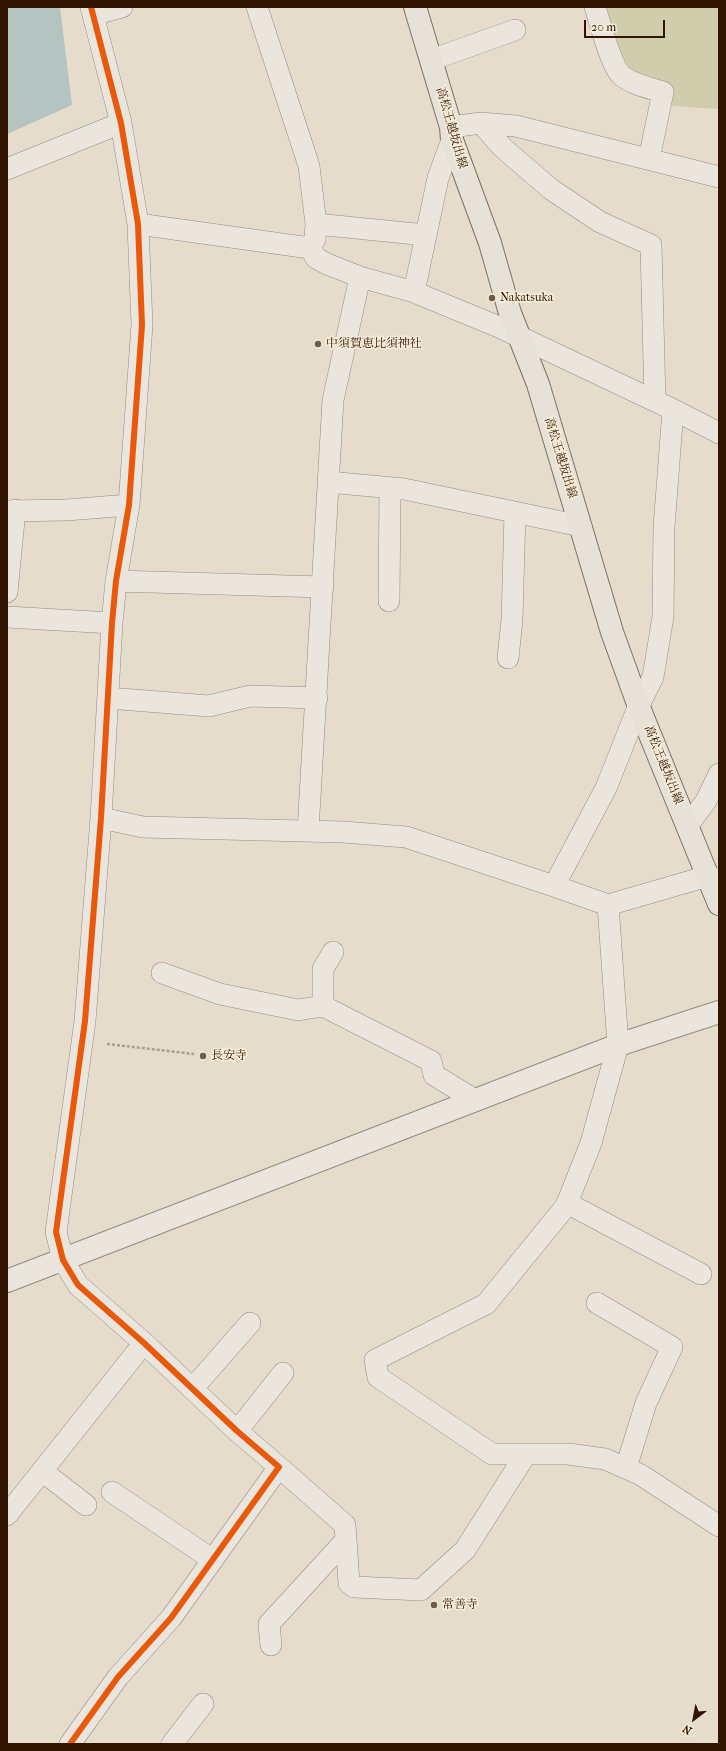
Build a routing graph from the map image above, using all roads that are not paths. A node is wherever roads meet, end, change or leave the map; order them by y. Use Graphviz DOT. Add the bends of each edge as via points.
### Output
graph roads {
  1 [pos="122,7"];
  2 [pos="257,7"];
  3 [pos="415,7"];
  4 [pos="595,7"];
  5 [pos="92,11"];
  6 [pos="515,30"];
  7 [pos="432,60"];
  8 [pos="121,123"];
  9 [pos="481,123"];
  10 [pos="452,134"];
  11 [pos="649,159"];
  12 [pos="7,168"];
  13 [pos="719,177"];
  14 [pos="138,224"];
  15 [pos="316,224"];
  16 [pos="426,235"];
  17 [pos="310,248"];
  18 [pos="360,277"];
  19 [pos="414,292"];
  20 [pos="519,336"];
  21 [pos="664,406"];
  22 [pos="719,433"];
  23 [pos="328,482"];
  24 [pos="390,488"];
  25 [pos="129,505"];
  26 [pos="11,510"];
  27 [pos="515,512"];
  28 [pos="581,526"];
  29 [pos="116,581"];
  30 [pos="323,587"];
  31 [pos="7,592"];
  32 [pos="389,601"];
  33 [pos="7,617"];
  34 [pos="112,623"];
  35 [pos="508,658"];
  36 [pos="108,698"];
  37 [pos="317,698"];
  38 [pos="639,705"];
  39 [pos="719,774"];
  40 [pos="101,818"];
  41 [pos="688,825"];
  42 [pos="308,831"];
  43 [pos="713,878"];
  44 [pos="554,886"];
  45 [pos="719,904"];
  46 [pos="608,905"];
  47 [pos="332,952"];
  48 [pos="162,973"];
  49 [pos="323,1006"];
  50 [pos="719,1012"];
  51 [pos="618,1045"];
  52 [pos="475,1100"];
  53 [pos="567,1203"];
  54 [pos="63,1260"];
  55 [pos="702,1274"];
  56 [pos="7,1281"];
  57 [pos="597,1303"];
  58 [pos="250,1323"];
  59 [pos="144,1343"];
  60 [pos="283,1372"];
  61 [pos="193,1388"];
  62 [pos="237,1431"];
  63 [pos="526,1454"];
  64 [pos="279,1467"];
  65 [pos="626,1468"];
  66 [pos="42,1471"];
  67 [pos="112,1492"];
  68 [pos="86,1505"];
  69 [pos="7,1515"];
  70 [pos="719,1526"];
  71 [pos="346,1540"];
  72 [pos="213,1560"];
  73 [pos="271,1645"];
  74 [pos="204,1704"];
  75 [pos="70,1744"];
  76 [pos="172,1744"];
  1 -- 5 [label="street"];
  2 -- 15 [label="street" via="309,166"];
  3 -- 7 [label="main road, 高松王越坂出線"];
  4 -- 11 [label="street" via="612,58 621,75 634,83 663,92"];
  5 -- 8 [label="street"];
  6 -- 7 [label="street"];
  7 -- 10 [label="main road, 高松王越坂出線"];
  8 -- 12 [label="street"];
  8 -- 14 [label="street"];
  9 -- 10 [label="street"];
  9 -- 11 [label="street" via="516,126"];
  9 -- 21 [label="street" via="503,148 552,190 600,222 651,244"];
  10 -- 16 [label="street" via="438,178"];
  10 -- 20 [label="main road, 高松王越坂出線"];
  11 -- 13 [label="street"];
  14 -- 17 [label="street"];
  14 -- 25 [label="street" via="142,325"];
  15 -- 16 [label="street"];
  15 -- 17 [label="street" via="315,239"];
  16 -- 19 [label="street"];
  17 -- 18 [label="street" via="316,258"];
  18 -- 19 [label="street"];
  18 -- 23 [label="street" via="333,400"];
  19 -- 20 [label="street"];
  20 -- 21 [label="street"];
  20 -- 28 [label="main road, 高松王越坂出線" via="538,384"];
  21 -- 22 [label="street"];
  21 -- 38 [label="street" via="662,618 653,677"];
  23 -- 24 [label="street"];
  23 -- 30 [label="street"];
  24 -- 27 [label="street"];
  24 -- 32 [label="street"];
  25 -- 26 [label="street" via="66,510"];
  25 -- 29 [label="street"];
  26 -- 31 [label="street"];
  27 -- 28 [label="street"];
  27 -- 35 [label="street" via="512,620"];
  28 -- 38 [label="main road, 高松王越坂出線" via="612,632"];
  29 -- 30 [label="street"];
  29 -- 34 [label="street"];
  30 -- 37 [label="street"];
  33 -- 34 [label="street"];
  34 -- 36 [label="street"];
  36 -- 37 [label="street" via="209,706 250,696"];
  36 -- 40 [label="street"];
  37 -- 42 [label="street"];
  38 -- 41 [label="main road, 高松王越坂出線"];
  38 -- 44 [label="street" via="606,788"];
  39 -- 41 [label="street" via="706,801"];
  40 -- 42 [label="street" via="143,827"];
  40 -- 54 [label="street" via="86,1013 56,1232"];
  41 -- 43 [label="main road, 高松王越坂出線"];
  42 -- 44 [label="street" via="406,837"];
  43 -- 45 [label="main road, 高松王越坂出線"];
  43 -- 46 [label="street"];
  44 -- 46 [label="street"];
  46 -- 51 [label="street"];
  47 -- 49 [label="street" via="323,969"];
  48 -- 49 [label="street" via="228,996 298,1010"];
  49 -- 52 [label="street" via="431,1061 434,1075"];
  50 -- 51 [label="street"];
  51 -- 52 [label="street"];
  51 -- 53 [label="street" via="591,1143"];
  52 -- 54 [label="street"];
  53 -- 55 [label="street"];
  53 -- 63 [label="street" via="486,1304 375,1360 378,1377 492,1454"];
  54 -- 56 [label="street"];
  54 -- 59 [label="street" via="78,1285"];
  57 -- 65 [label="street" via="672,1347 646,1403"];
  58 -- 61 [label="street"];
  59 -- 61 [label="street"];
  59 -- 66 [label="street"];
  60 -- 62 [label="street"];
  61 -- 62 [label="street"];
  62 -- 64 [label="street"];
  63 -- 65 [label="street" via="568,1454 605,1459"];
  63 -- 71 [label="street" via="465,1550 421,1590 354,1587 349,1583"];
  64 -- 71 [label="street" via="345,1525"];
  64 -- 72 [label="street"];
  65 -- 70 [label="street"];
  66 -- 68 [label="street"];
  66 -- 69 [label="street"];
  67 -- 72 [label="street"];
  71 -- 73 [label="street" via="269,1624"];
  72 -- 75 [label="street" via="171,1618 112,1673"];
  74 -- 76 [label="street"];
}
